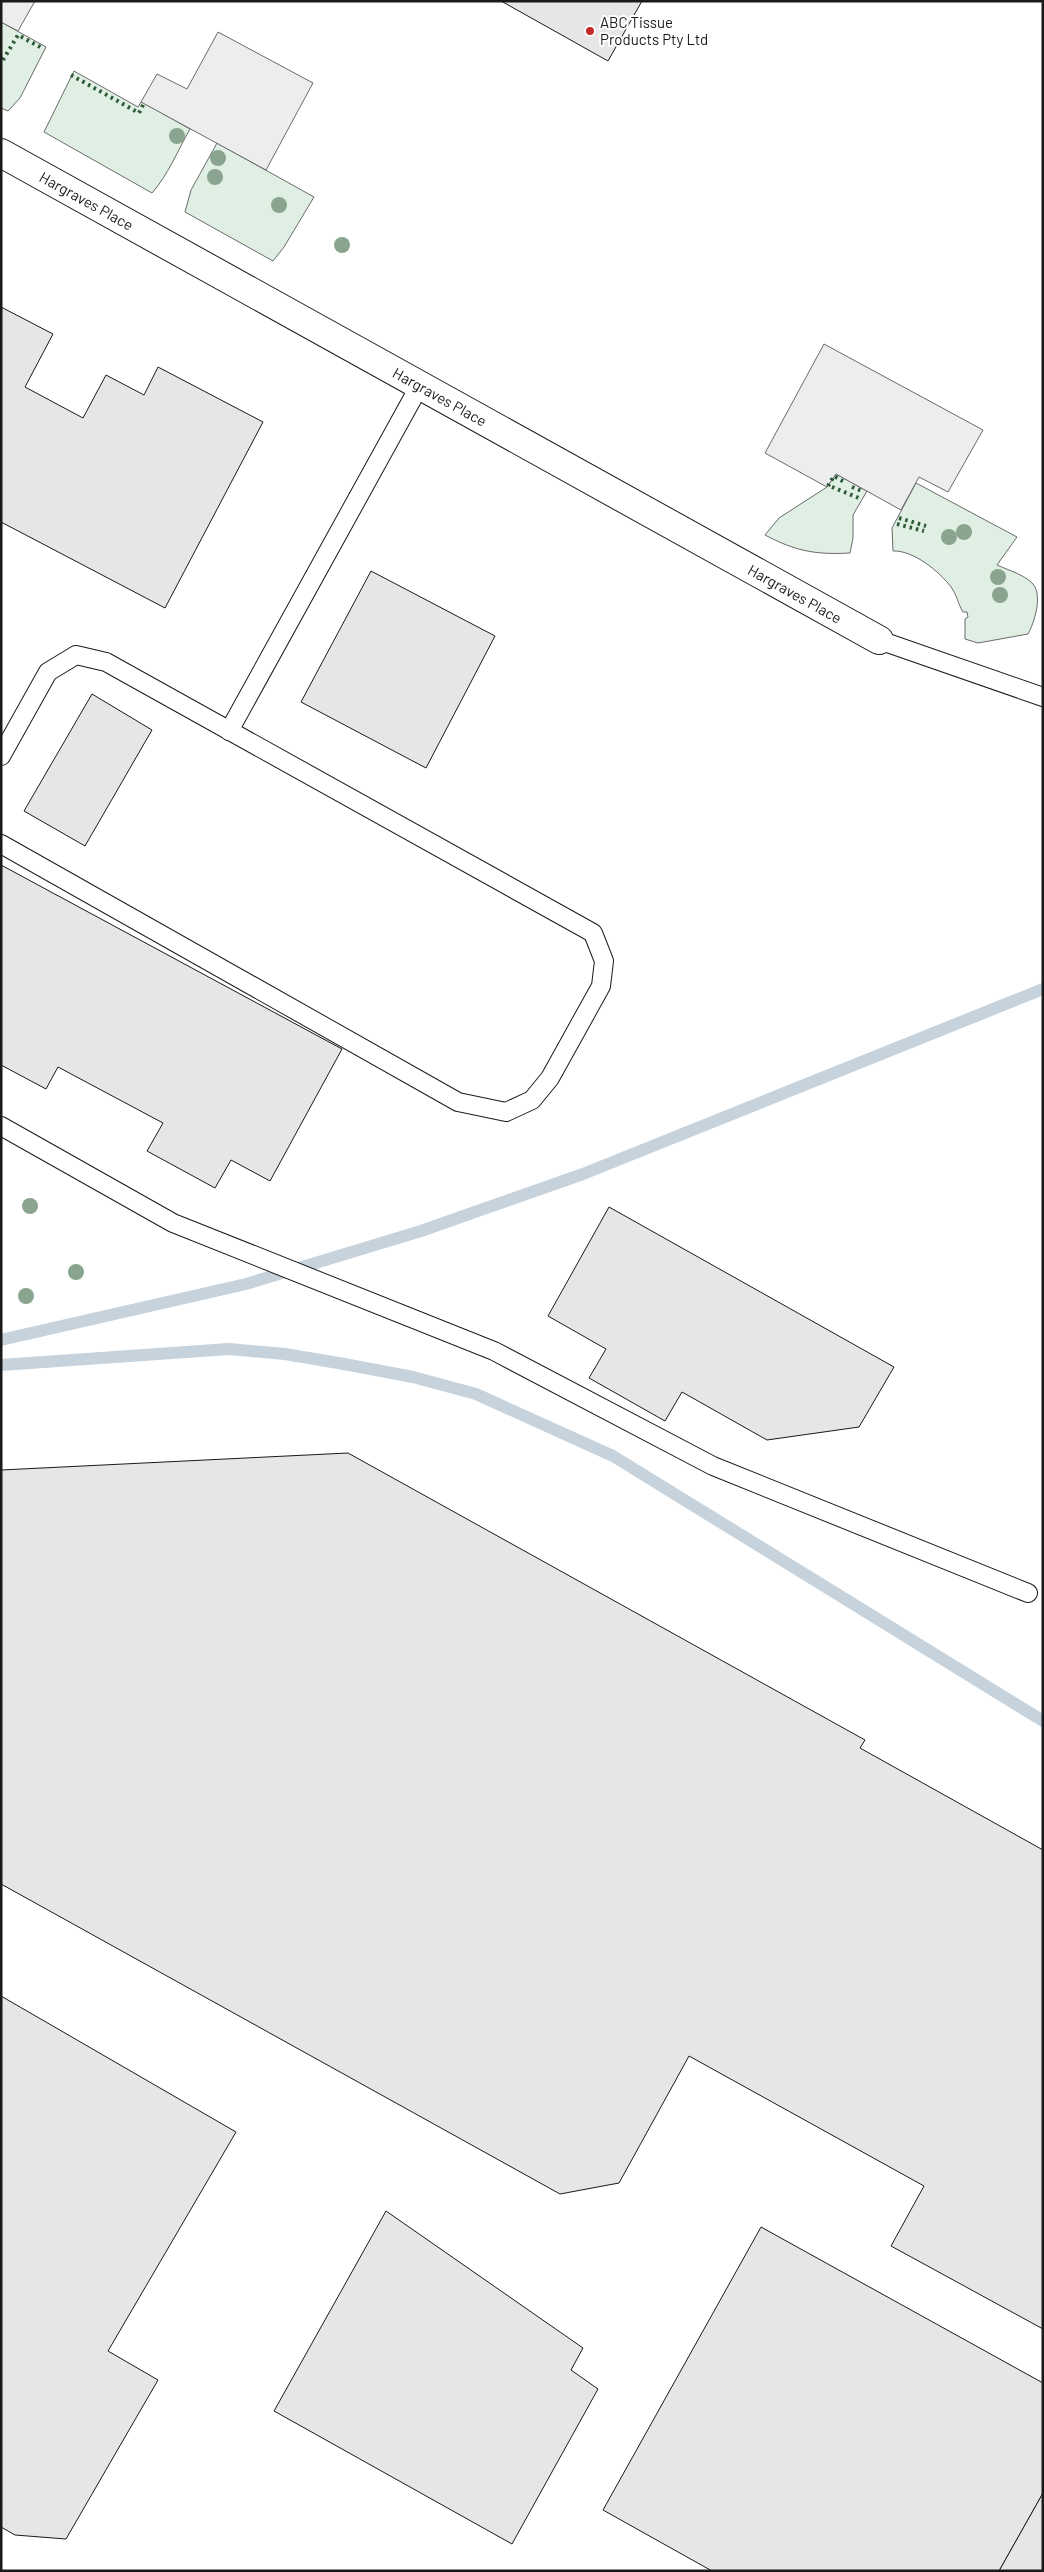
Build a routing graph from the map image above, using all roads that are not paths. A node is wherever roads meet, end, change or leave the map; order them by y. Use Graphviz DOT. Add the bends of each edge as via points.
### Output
graph roads {
  1 [pos="1,153"];
  2 [pos="420,385"];
  3 [pos="879,640"];
  4 [pos="1043,697"];
  5 [pos="229,731"];
  6 [pos="1,756"];
  7 [pos="1,844"];
  8 [pos="1,1126"];
  9 [pos="1028,1593"];
  1 -- 2 [label="street, Hargraves Place"];
  2 -- 3 [label="street, Hargraves Place"];
  2 -- 5 [label="lane"];
  3 -- 4 [label="lane"];
  5 -- 6 [label="lane" via="106,662 76,655 48,672"];
  5 -- 7 [label="lane" via="593,933 604,961 601,986 550,1078 532,1100 506,1112 458,1102"];
  8 -- 9 [label="lane" via="173,1223 494,1351 713,1466"];
}
